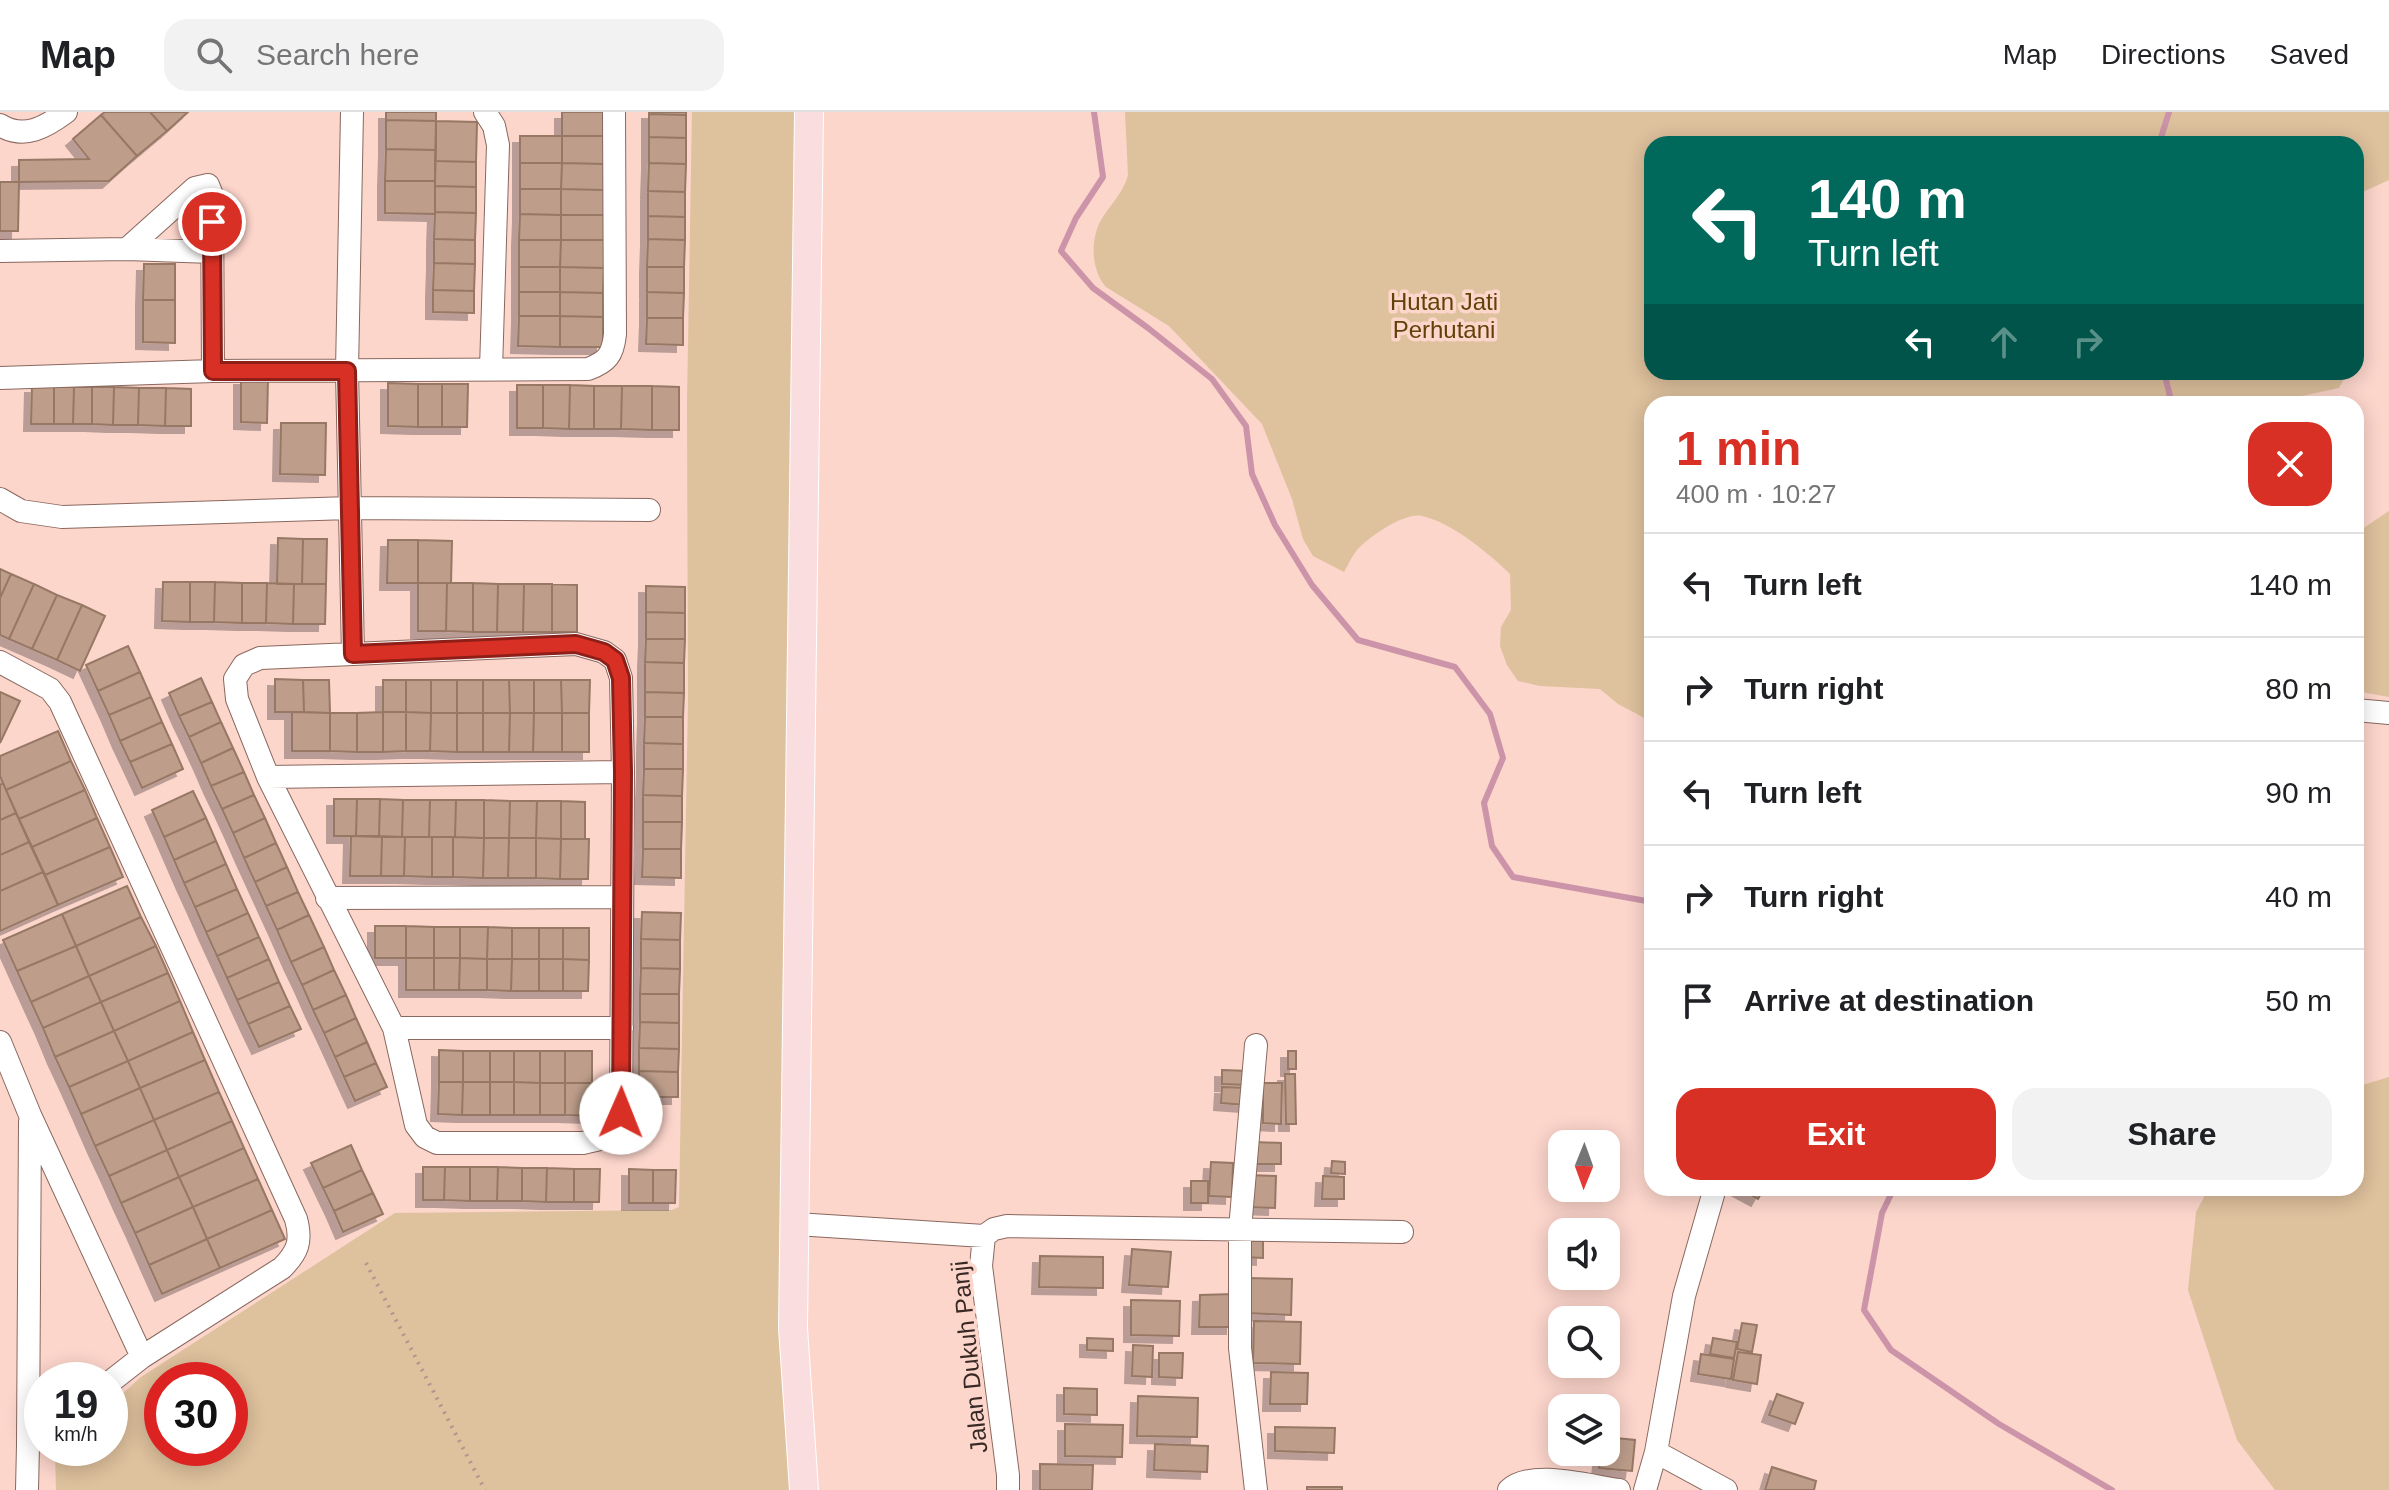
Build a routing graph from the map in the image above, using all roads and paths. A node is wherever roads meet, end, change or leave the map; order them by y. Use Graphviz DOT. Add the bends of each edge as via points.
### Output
graph roads {
  1 [pos="66,112"];
  2 [pos="352,112"];
  3 [pos="485,112"];
  4 [pos="614,112"];
  5 [pos="809,112"];
  6 [pos="0,125"];
  7 [pos="127,249"];
  8 [pos="0,251"];
  9 [pos="212,252"];
  10 [pos="491,369"];
  11 [pos="213,371"];
  12 [pos="347,371"];
  13 [pos="0,378"];
  14 [pos="0,499"];
  15 [pos="350,508"];
  16 [pos="649,510"];
  17 [pos="353,654"];
  18 [pos="0,662"];
  19 [pos="2364,711"];
  20 [pos="2389,713"];
  21 [pos="623,772"];
  22 [pos="268,777"];
  23 [pos="621,897"];
  24 [pos="327,898"];
  25 [pos="394,1028"];
  26 [pos="622,1028"];
  27 [pos="0,1042"];
  28 [pos="1256,1045"];
  29 [pos="30,1115"];
  30 [pos="1713,1196"];
  31 [pos="796,1224"];
  32 [pos="1240,1229"];
  33 [pos="1402,1232"];
  34 [pos="984,1236"];
  35 [pos="366,1263"];
  36 [pos="142,1357"];
  37 [pos="34,1362"];
  38 [pos="128,1368"];
  39 [pos="1656,1452"];
  40 [pos="31,1466"];
  41 [pos="27,1490"];
  42 [pos="485,1490"];
  43 [pos="804,1490"];
  44 [pos="1008,1490"];
  45 [pos="1256,1490"];
  46 [pos="1509,1490"];
  47 [pos="1619,1490"];
  48 [pos="1645,1490"];
  49 [pos="1726,1490"];
  1 -- 6 [label="street" via="28,132"];
  2 -- 12 [label="street"];
  3 -- 10 [label="street" via="498,145"];
  4 -- 10 [label="street" via="614,349 605,363 588,369"];
  5 -- 31 [label="main road"];
  7 -- 8 [label="street"];
  7 -- 9 [label="street"];
  7 -- 9 [label="street" via="204,184 212,195"];
  9 -- 11 [label="street"];
  10 -- 12 [label="street"];
  11 -- 12 [label="street"];
  11 -- 13 [label="street"];
  12 -- 15 [label="street"];
  14 -- 15 [label="street" via="21,511 62,517"];
  15 -- 16 [label="street"];
  15 -- 17 [label="street"];
  17 -- 21 [label="street" via="576,644 604,652 615,660 621,678"];
  17 -- 22 [label="street" via="260,658 244,665 235,679 237,699"];
  18 -- 36 [label="street" via="50,689 60,702 300,1232 294,1256 282,1268"];
  19 -- 20 [label="street"];
  21 -- 22 [label="street"];
  21 -- 23 [label="street"];
  22 -- 24 [label="street"];
  23 -- 24 [label="street"];
  23 -- 26 [label="street"];
  24 -- 25 [label="street"];
  25 -- 26 [label="street"];
  25 -- 26 [label="street" via="416,1125 425,1137 437,1143 583,1143 605,1139 621,1113"];
  27 -- 29 [label="street"];
  28 -- 32 [label="street"];
  29 -- 36 [label="street"];
  29 -- 37 [label="street"];
  30 -- 39 [label="street" via="1684,1296"];
  31 -- 34 [label="street"];
  31 -- 43 [label="main road" via="793,1328"];
  32 -- 33 [label="street, Jalan Dukuh Panji"];
  32 -- 34 [label="street, Jalan Dukuh Panji" via="1007,1226"];
  32 -- 45 [label="street" via="1240,1348"];
  34 -- 44 [label="street, Jalan Dukuh Panji" via="981,1266"];
  35 -- 42 [label="path"];
  36 -- 38 [label="street"];
  39 -- 48 [label="street"];
  39 -- 49 [label="street"];
  40 -- 41 [label="street"];
  46 -- 47 [label="street" via="1534,1479"];
}
